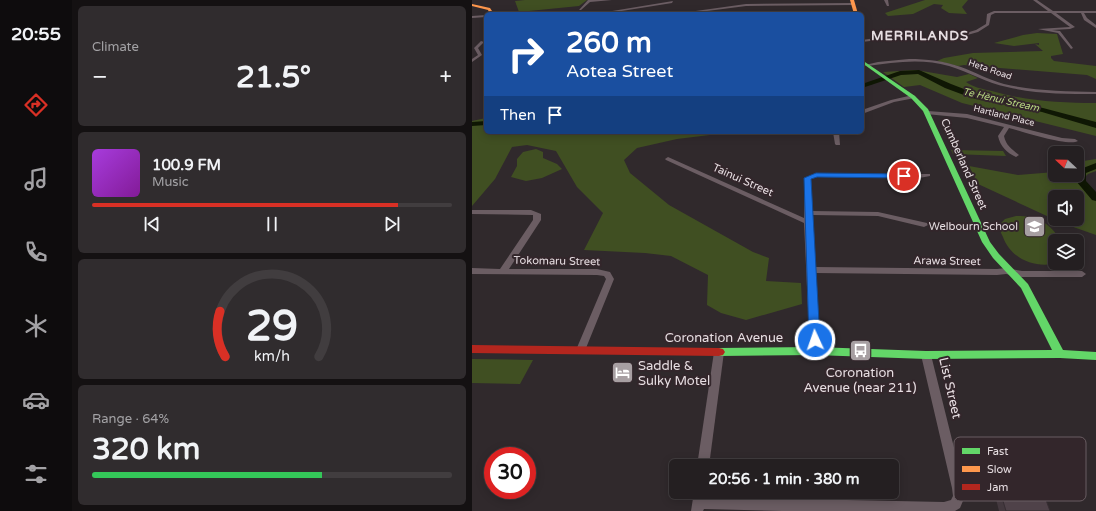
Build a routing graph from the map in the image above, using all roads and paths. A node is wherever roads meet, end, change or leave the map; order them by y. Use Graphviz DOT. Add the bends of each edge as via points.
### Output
graph roads {
  1 [pos="589,0"];
  2 [pos="610,0"];
  3 [pos="886,0"];
  4 [pos="1035,0"];
  5 [pos="672,2"];
  6 [pos="852,2"];
  7 [pos="472,4"];
  8 [pos="888,5"];
  9 [pos="580,9"];
  10 [pos="1049,11"];
  11 [pos="491,12"];
  12 [pos="609,12"];
  13 [pos="692,12"];
  14 [pos="855,12"];
  15 [pos="1082,12"];
  16 [pos="1096,12"];
  17 [pos="484,16"];
  18 [pos="472,17"];
  19 [pos="1096,27"];
  20 [pos="885,35"];
  21 [pos="947,38"];
  22 [pos="864,41"];
  23 [pos="474,42"];
  24 [pos="484,42"];
  25 [pos="1071,48"];
  26 [pos="472,62"];
  27 [pos="864,64"];
  28 [pos="879,69"];
  29 [pos="1096,93"];
  30 [pos="913,97"];
  31 [pos="864,111"];
  32 [pos="928,113"];
  33 [pos="1008,126"];
  34 [pos="836,134"];
  35 [pos="1075,141"];
  36 [pos="838,144"];
  37 [pos="1016,155"];
  38 [pos="668,158"];
  39 [pos="928,175"];
  40 [pos="472,212"];
  41 [pos="808,218"];
  42 [pos="924,225"];
  43 [pos="811,270"];
  44 [pos="472,271"];
  45 [pos="503,271"];
  46 [pos="1013,272"];
  47 [pos="1082,274"];
  48 [pos="472,349"];
  49 [pos="581,350"];
  50 [pos="816,351"];
  51 [pos="719,352"];
  52 [pos="1060,354"];
  53 [pos="926,355"];
  54 [pos="1096,356"];
  55 [pos="704,459"];
  56 [pos="954,471"];
  57 [pos="957,501"];
  58 [pos="698,502"];
  1 -- 2 [label="street"];
  1 -- 9 [label="street"];
  3 -- 8 [label="street"];
  4 -- 10 [label="street"];
  5 -- 12 [label="street"];
  6 -- 13 [label="street" via="746,5"];
  6 -- 14 [label="main road"];
  7 -- 11 [label="main road" via="489,9"];
  10 -- 15 [label="street"];
  10 -- 21 [label="street" via="992,12 988,15 988,24 981,30"];
  10 -- 25 [label="street" via="1073,27 1040,29 1059,32"];
  15 -- 16 [label="street"];
  15 -- 19 [label="street" via="1085,19"];
  17 -- 18 [label="street"];
  20 -- 22 [label="street" via="878,39"];
  23 -- 24 [label="street"];
  24 -- 26 [label="street" via="476,48 480,55"];
  27 -- 28 [label="main road, Cumberland Street"];
  28 -- 29 [label="street, Heta Road" via="907,60 939,62 1008,86 1052,92"];
  28 -- 30 [label="main road, Cumberland Street"];
  30 -- 31 [label="street"];
  30 -- 32 [label="main road, Cumberland Street"];
  32 -- 33 [label="street, Hartland Place" via="961,115"];
  32 -- 46 [label="main road, Cumberland Street" via="986,242"];
  33 -- 35 [label="street, Hartland Place"];
  33 -- 37 [label="street" via="1001,140 1009,152"];
  34 -- 36 [label="street"];
  38 -- 41 [label="street, Tainui Street"];
  39 -- 41 [label="street" via="810,176 807,180"];
  40 -- 45 [label="street" via="537,214 537,220"];
  41 -- 42 [label="street" via="878,214"];
  41 -- 43 [label="street"];
  43 -- 46 [label="street, Arawa Street"];
  43 -- 50 [label="street"];
  44 -- 45 [label="street, Tokomaru Street"];
  45 -- 49 [label="street, Tokomaru Street" via="597,272 609,276"];
  46 -- 47 [label="street, Arawa Street"];
  46 -- 52 [label="main road, Cumberland Street" via="1028,291"];
  48 -- 49 [label="main road, Coronation Avenue"];
  49 -- 51 [label="main road, Coronation Avenue"];
  50 -- 51 [label="main road, Coronation Avenue"];
  50 -- 53 [label="main road, Coronation Avenue"];
  51 -- 55 [label="street"];
  52 -- 53 [label="main road, Coronation Avenue"];
  52 -- 54 [label="main road, Coronation Avenue"];
  53 -- 56 [label="street, List Street"];
  57 -- 58 [label="street, List Street" via="956,504 944,508"];
}
